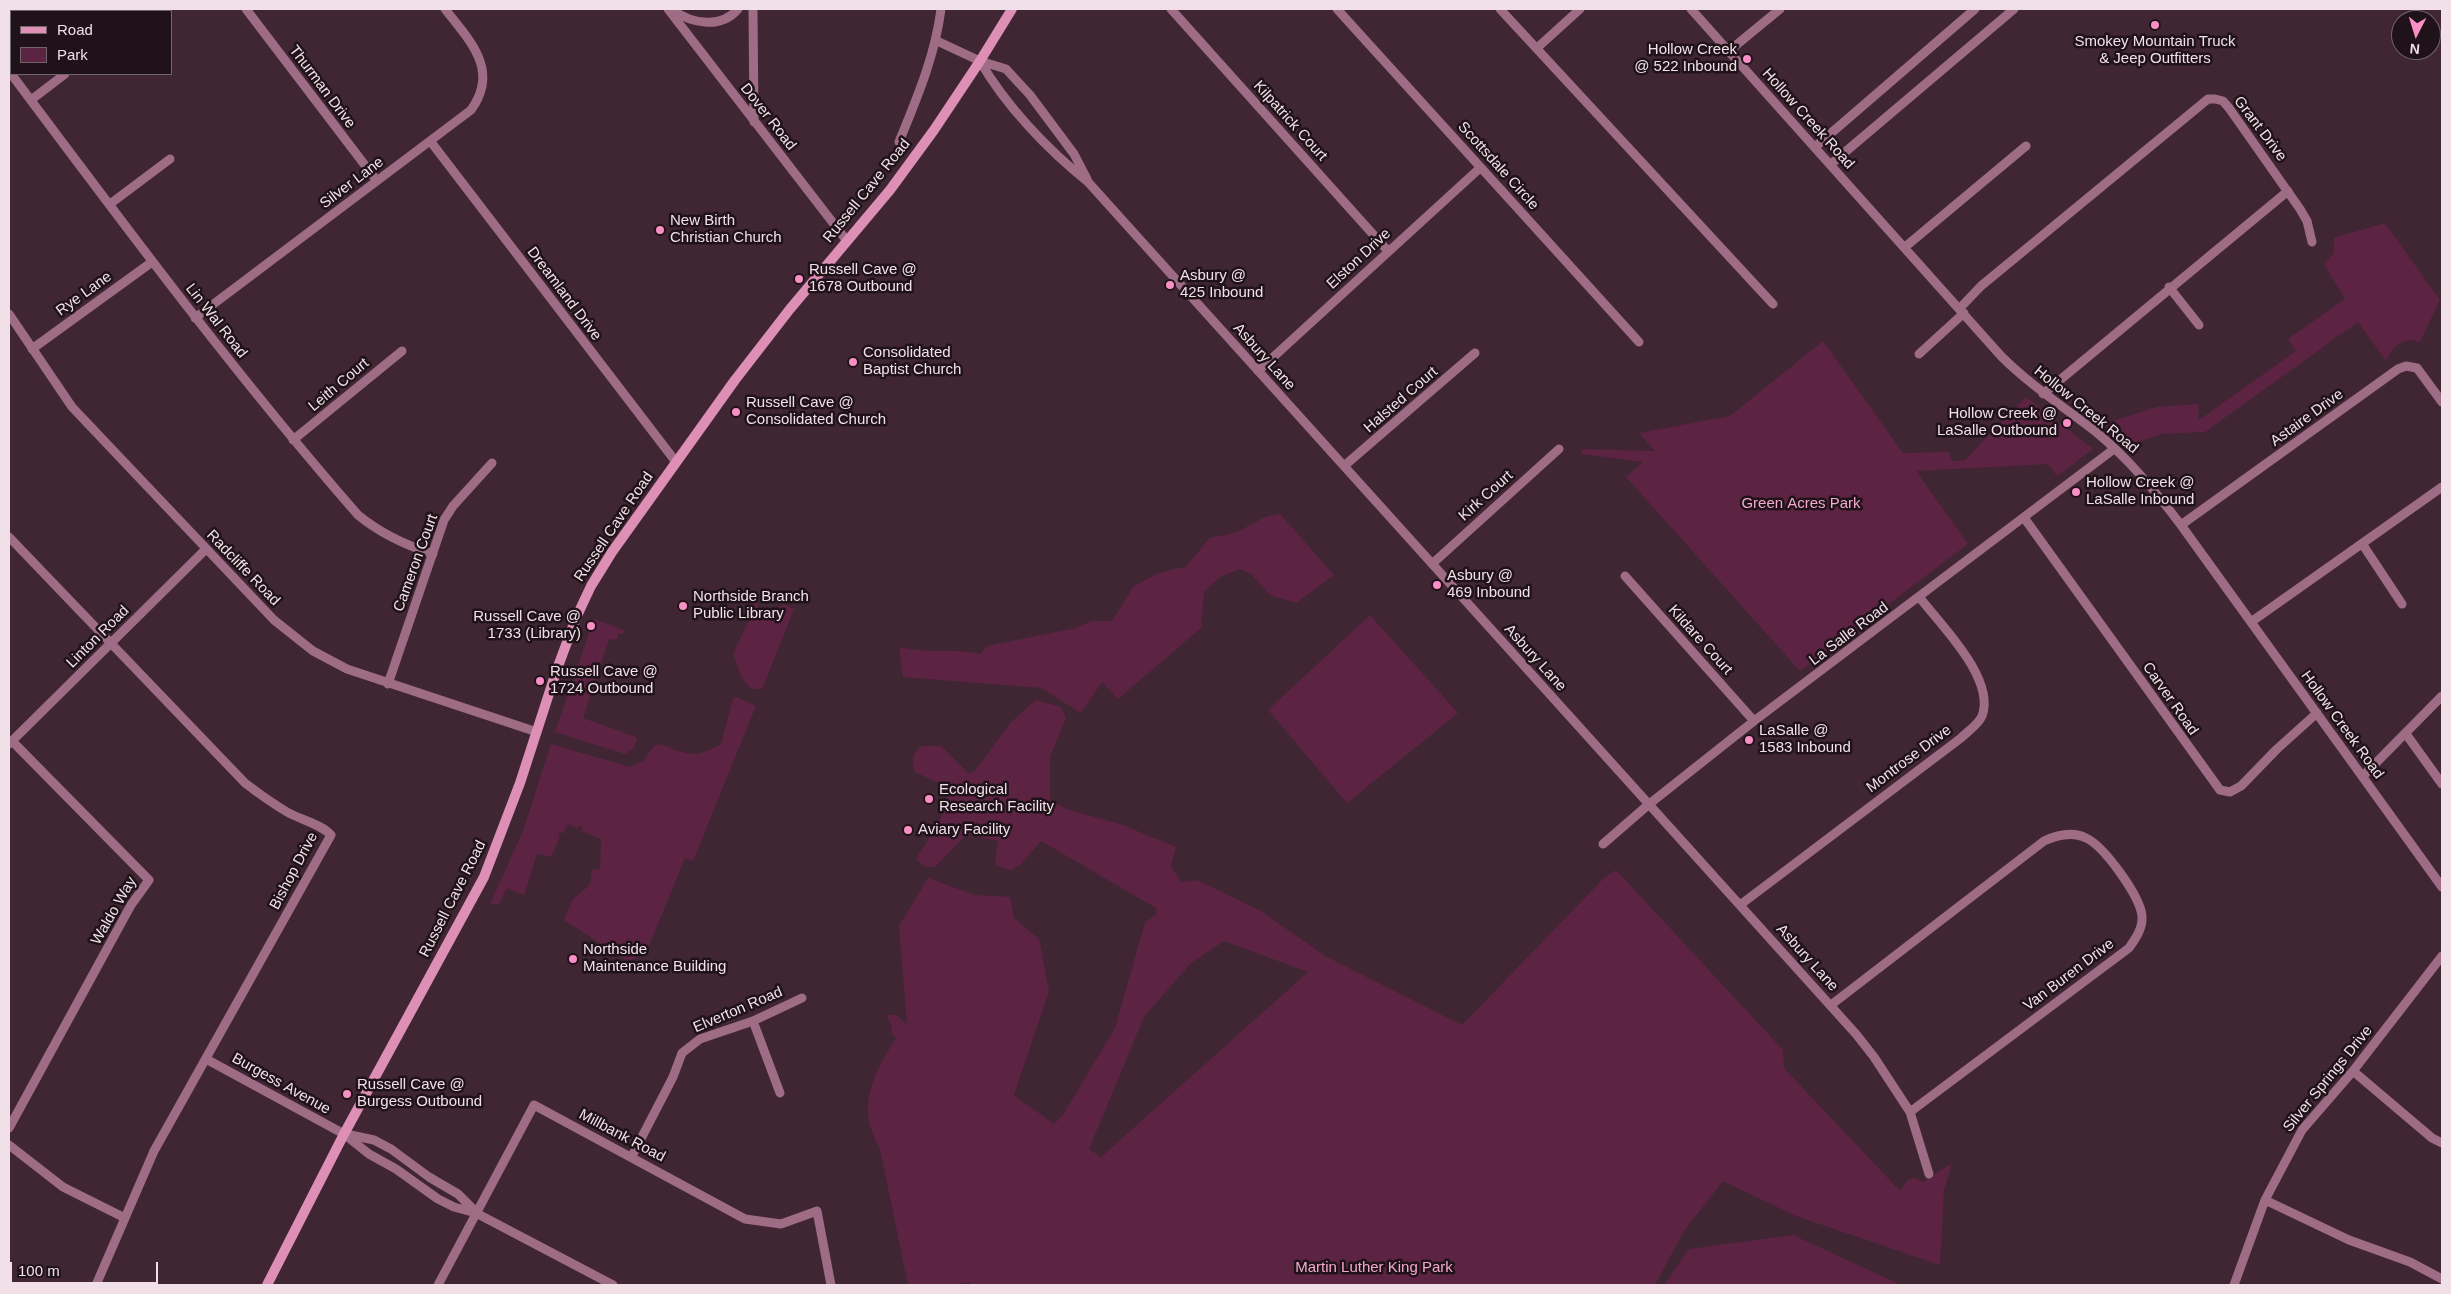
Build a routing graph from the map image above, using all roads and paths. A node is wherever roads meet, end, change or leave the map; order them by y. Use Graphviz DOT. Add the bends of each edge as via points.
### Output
graph roads {
  1 [pos="246,9"];
  2 [pos="445,9"];
  3 [pos="669,9"];
  4 [pos="738,9"];
  5 [pos="753,9"];
  6 [pos="941,9"];
  7 [pos="1012,9"];
  8 [pos="1171,9"];
  9 [pos="1337,9"];
  10 [pos="1500,9"];
  11 [pos="1580,9"];
  12 [pos="1691,9"];
  13 [pos="1780,9"];
  14 [pos="1975,9"];
  15 [pos="2014,9"];
  16 [pos="936,41"];
  17 [pos="1537,48"];
  18 [pos="1729,51"];
  19 [pos="980,61"];
  20 [pos="13,75"];
  21 [pos="64,75"];
  22 [pos="31,100"];
  23 [pos="754,122"];
  24 [pos="431,142"];
  25 [pos="899,142"];
  26 [pos="2026,146"];
  27 [pos="1815,147"];
  28 [pos="170,159"];
  29 [pos="1830,164"];
  30 [pos="1480,168"];
  31 [pos="377,182"];
  32 [pos="1088,182"];
  33 [pos="2288,190"];
  34 [pos="110,204"];
  35 [pos="847,241"];
  36 [pos="2312,242"];
  37 [pos="1905,247"];
  38 [pos="1388,251"];
  39 [pos="152,262"];
  40 [pos="2169,288"];
  41 [pos="1773,304"];
  42 [pos="1962,311"];
  43 [pos="9,314"];
  44 [pos="195,318"];
  45 [pos="2199,325"];
  46 [pos="1639,342"];
  47 [pos="32,349"];
  48 [pos="402,351"];
  49 [pos="1475,354"];
  50 [pos="1919,354"];
  51 [pos="1258,372"];
  52 [pos="2043,394"];
  53 [pos="2442,402"];
  54 [pos="293,440"];
  55 [pos="1559,449"];
  56 [pos="2114,449"];
  57 [pos="676,462"];
  58 [pos="492,463"];
  59 [pos="1344,466"];
  60 [pos="2442,487"];
  61 [pos="2025,519"];
  62 [pos="2181,525"];
  63 [pos="9,536"];
  64 [pos="2363,545"];
  65 [pos="206,549"];
  66 [pos="433,554"];
  67 [pos="1432,564"];
  68 [pos="1625,576"];
  69 [pos="1920,598"];
  70 [pos="2402,604"];
  71 [pos="2251,622"];
  72 [pos="111,643"];
  73 [pos="388,684"];
  74 [pos="2442,696"];
  75 [pos="2317,713"];
  76 [pos="1754,721"];
  77 [pos="537,732"];
  78 [pos="2406,734"];
  79 [pos="10,742"];
  80 [pos="2363,776"];
  81 [pos="2442,784"];
  82 [pos="1648,805"];
  83 [pos="1603,844"];
  84 [pos="2442,887"];
  85 [pos="1740,906"];
  86 [pos="2442,956"];
  87 [pos="802,998"];
  88 [pos="1831,1005"];
  89 [pos="753,1021"];
  90 [pos="206,1059"];
  91 [pos="2353,1071"];
  92 [pos="780,1093"];
  93 [pos="1910,1112"];
  94 [pos="9,1128"];
  95 [pos="344,1134"];
  96 [pos="2442,1143"];
  97 [pos="9,1145"];
  98 [pos="632,1156"];
  99 [pos="1929,1174"];
  100 [pos="2265,1200"];
  101 [pos="476,1212"];
  102 [pos="125,1218"];
  103 [pos="2442,1279"];
  104 [pos="96,1285"];
  105 [pos="268,1285"];
  106 [pos="438,1285"];
  107 [pos="612,1285"];
  108 [pos="831,1285"];
  109 [pos="2234,1285"];
  1 -- 31 [label="street, Thurman Drive"];
  2 -- 24 [label="street, Silver Lane" via="474,47 481,63 482,91 463,117"];
  3 -- 4 [label="street" via="685,18 703,22 725,18"];
  3 -- 23 [label="street, Dover Road"];
  5 -- 23 [label="street"];
  6 -- 16 [label="street"];
  7 -- 19 [label="main road, Russell Cave Road"];
  8 -- 38 [label="street, Kilpatrick Court"];
  9 -- 30 [label="street, Scottsdale Circle"];
  10 -- 17 [label="street"];
  11 -- 17 [label="street"];
  12 -- 18 [label="street, Hollow Creek Road"];
  13 -- 18 [label="street"];
  14 -- 27 [label="street"];
  15 -- 29 [label="street"];
  16 -- 19 [label="street"];
  16 -- 25 [label="street"];
  17 -- 41 [label="street"];
  18 -- 27 [label="street, Hollow Creek Road"];
  19 -- 32 [label="street, Asbury Lane" via="994,86 1064,163"];
  19 -- 32 [label="street, Asbury Lane" via="1006,70 1030,95 1074,154"];
  19 -- 35 [label="main road, Russell Cave Road" via="890,190"];
  20 -- 22 [label="street, Lin Wal Road"];
  21 -- 22 [label="street"];
  22 -- 34 [label="street, Lin Wal Road"];
  23 -- 35 [label="street, Dover Road"];
  24 -- 31 [label="street, Silver Lane"];
  24 -- 57 [label="street, Dreamland Drive"];
  26 -- 37 [label="street"];
  27 -- 29 [label="street, Hollow Creek Road"];
  28 -- 34 [label="street"];
  29 -- 37 [label="street, Hollow Creek Road"];
  30 -- 38 [label="street, Elston Drive"];
  30 -- 46 [label="street, Scottsdale Circle"];
  31 -- 44 [label="street, Silver Lane"];
  32 -- 51 [label="street, Asbury Lane"];
  33 -- 36 [label="street" via="2306,221"];
  33 -- 40 [label="street"];
  33 -- 42 [label="street, Grant Drive" via="2229,108 2215,98 2208,99 1981,286"];
  34 -- 39 [label="street, Lin Wal Road"];
  35 -- 57 [label="main road, Russell Cave Road" via="749,362"];
  37 -- 42 [label="street, Hollow Creek Road"];
  38 -- 51 [label="street, Elston Drive"];
  39 -- 44 [label="street, Lin Wal Road"];
  39 -- 47 [label="street, Rye Lane"];
  40 -- 45 [label="street"];
  40 -- 52 [label="street"];
  42 -- 50 [label="street"];
  42 -- 52 [label="street, Hollow Creek Road" via="2006,361"];
  43 -- 47 [label="street, Radcliffe Road"];
  44 -- 54 [label="street, Lin Wal Road"];
  47 -- 65 [label="street, Radcliffe Road" via="72,407"];
  48 -- 54 [label="street, Leith Court"];
  49 -- 59 [label="street, Halsted Court"];
  51 -- 59 [label="street, Asbury Lane"];
  52 -- 56 [label="street, Hollow Creek Road"];
  53 -- 62 [label="street, Astaire Drive" via="2417,368 2406,366 2398,369"];
  54 -- 66 [label="street, Lin Wal Road" via="358,515 404,544"];
  55 -- 67 [label="street, Kirk Court"];
  56 -- 61 [label="street, La Salle Road"];
  56 -- 62 [label="street, Hollow Creek Road" via="2142,476"];
  57 -- 77 [label="main road, Russell Cave Road" via="591,586 563,652"];
  58 -- 66 [label="street, Cameron Court" via="453,506 444,520"];
  59 -- 67 [label="street, Asbury Lane"];
  60 -- 64 [label="street"];
  61 -- 69 [label="street, La Salle Road"];
  61 -- 75 [label="street, Carver Road" via="2220,790 2230,792 2241,786"];
  62 -- 71 [label="street, Hollow Creek Road"];
  63 -- 72 [label="street, Bishop Drive"];
  64 -- 70 [label="street"];
  64 -- 71 [label="street"];
  65 -- 72 [label="street, Linton Road"];
  65 -- 73 [label="street, Radcliffe Road" via="294,637 328,660"];
  66 -- 73 [label="street, Cameron Court"];
  67 -- 82 [label="street, Asbury Lane"];
  68 -- 76 [label="street, Kildare Court"];
  69 -- 76 [label="street, La Salle Road"];
  69 -- 85 [label="street, Montrose Drive" via="1980,679 1984,702 1981,718 1960,738"];
  71 -- 75 [label="street, Hollow Creek Road"];
  72 -- 79 [label="street, Linton Road"];
  72 -- 90 [label="street, Bishop Drive" via="245,783 286,811 325,828 331,835"];
  73 -- 77 [label="street, Radcliffe Road"];
  74 -- 78 [label="street"];
  75 -- 80 [label="street, Hollow Creek Road"];
  76 -- 82 [label="street, La Salle Road"];
  77 -- 95 [label="main road, Russell Cave Road" via="484,877"];
  78 -- 80 [label="street"];
  78 -- 81 [label="street"];
  79 -- 94 [label="street, Waldo Way" via="149,880 131,905"];
  80 -- 84 [label="street, Hollow Creek Road"];
  82 -- 83 [label="street, La Salle Road"];
  82 -- 85 [label="street, Asbury Lane"];
  85 -- 88 [label="street, Asbury Lane"];
  86 -- 91 [label="street, Silver Springs Drive"];
  87 -- 89 [label="street, Elverton Road"];
  88 -- 93 [label="street, Asbury Lane" via="1874,1057"];
  88 -- 93 [label="street, Van Buren Drive" via="2044,841 2064,835 2085,837 2104,852 2140,907 2142,923 2136,939 2129,948"];
  89 -- 92 [label="street"];
  89 -- 98 [label="street, Elverton Road" via="700,1039 682,1053"];
  90 -- 95 [label="street, Burgess Avenue"];
  90 -- 102 [label="street, Bishop Drive" via="154,1151"];
  91 -- 96 [label="street"];
  91 -- 100 [label="street, Silver Springs Drive" via="2302,1130"];
  93 -- 99 [label="street, Asbury Lane"];
  95 -- 101 [label="street, Burgess Avenue" via="438,1199"];
  95 -- 101 [label="street, Burgess Avenue" via="374,1140 391,1149 428,1177 458,1194"];
  95 -- 105 [label="main road, Russell Cave Road"];
  97 -- 102 [label="street" via="63,1187"];
  98 -- 101 [label="street, Millbank Road" via="534,1105"];
  98 -- 108 [label="street, Millbank Road" via="746,1219 781,1224 817,1211"];
  100 -- 103 [label="street"];
  100 -- 109 [label="street, Silver Springs Drive"];
  101 -- 106 [label="street, Millbank Road"];
  101 -- 107 [label="street, Burgess Avenue"];
  102 -- 104 [label="street, Bishop Drive"];
}
